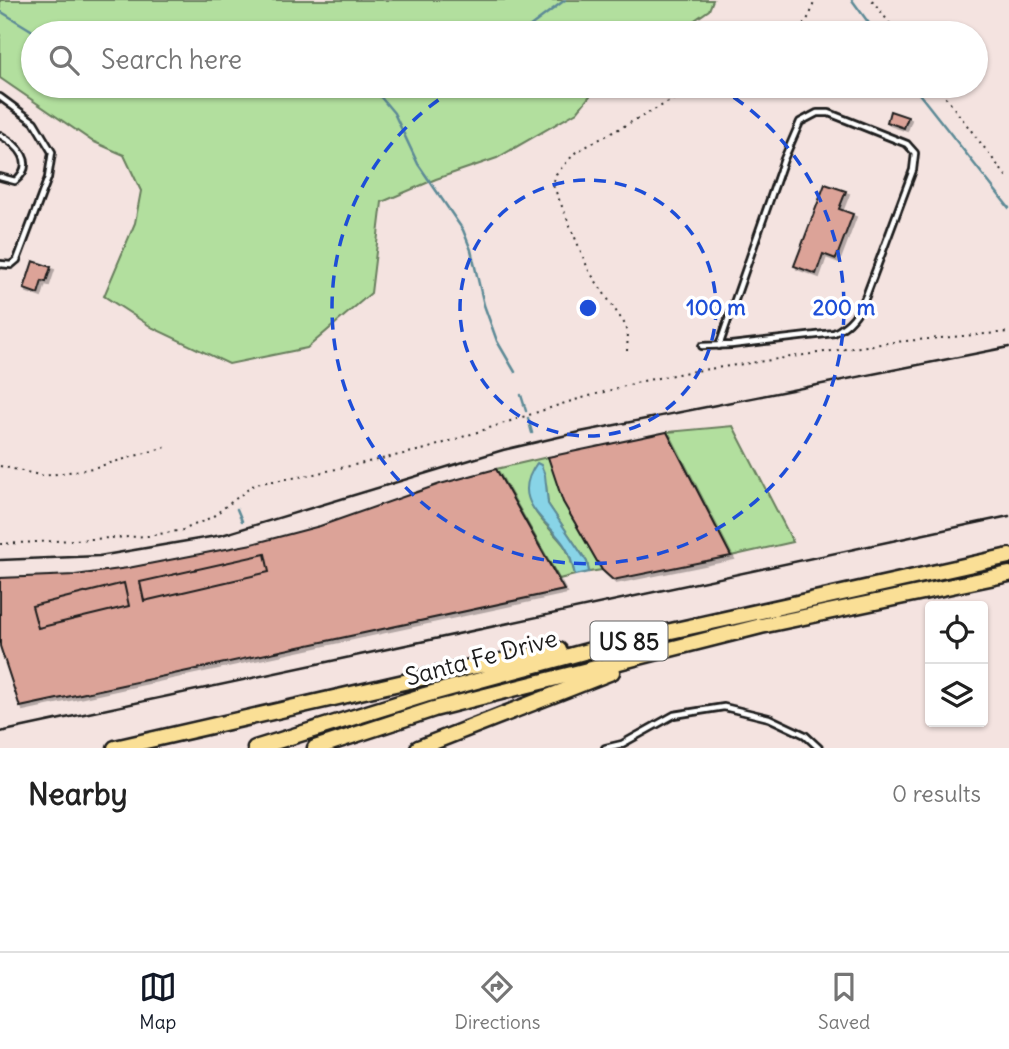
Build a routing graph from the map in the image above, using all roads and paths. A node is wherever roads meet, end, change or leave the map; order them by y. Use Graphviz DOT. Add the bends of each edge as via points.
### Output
graph roads {
  1 [pos="814,0"];
  2 [pos="872,0"];
  3 [pos="806,21"];
  4 [pos="888,21"];
  5 [pos="0,97"];
  6 [pos="676,98"];
  7 [pos="946,98"];
  8 [pos="0,135"];
  9 [pos="0,177"];
  10 [pos="1009,180"];
  11 [pos="0,264"];
  12 [pos="1009,332"];
  13 [pos="702,345"];
  14 [pos="719,346"];
  15 [pos="627,351"];
  16 [pos="170,446"];
  17 [pos="0,466"];
  18 [pos="0,544"];
  19 [pos="1009,556"];
  20 [pos="1009,574"];
  21 [pos="761,626"];
  22 [pos="661,633"];
  23 [pos="115,748"];
  24 [pos="255,748"];
  25 [pos="315,748"];
  26 [pos="418,748"];
  27 [pos="605,748"];
  28 [pos="819,748"];
  1 -- 3 [label="path"];
  2 -- 4 [label="path"];
  5 -- 11 [label="lane" via="34,122 52,152 48,178 17,260"];
  6 -- 15 [label="path" via="576,152 556,174 553,185 589,271 626,326"];
  7 -- 10 [label="path"];
  8 -- 9 [label="lane" via="13,142 26,161 15,181"];
  12 -- 18 [label="path" via="894,342 643,381 426,449 255,484 212,517 183,530"];
  13 -- 14 [label="lane"];
  14 -- 14 [label="lane" via="834,333 848,326 866,296 913,170 915,153 907,144 829,113 817,113 800,122"];
  16 -- 17 [label="path" via="93,468 44,476"];
  19 -- 22 [label="highway, Santa Fe Drive / US 85"];
  20 -- 21 [label="highway, Santa Fe Drive / US 85"];
  21 -- 25 [label="highway, Santa Fe Drive / US 85" via="434,709"];
  21 -- 26 [label="highway" via="602,675"];
  22 -- 23 [label="highway" via="465,668"];
  22 -- 24 [label="highway, Santa Fe Drive / US 85" via="425,695"];
  27 -- 28 [label="lane" via="622,744 674,715 723,708 769,718 805,735"];
}
